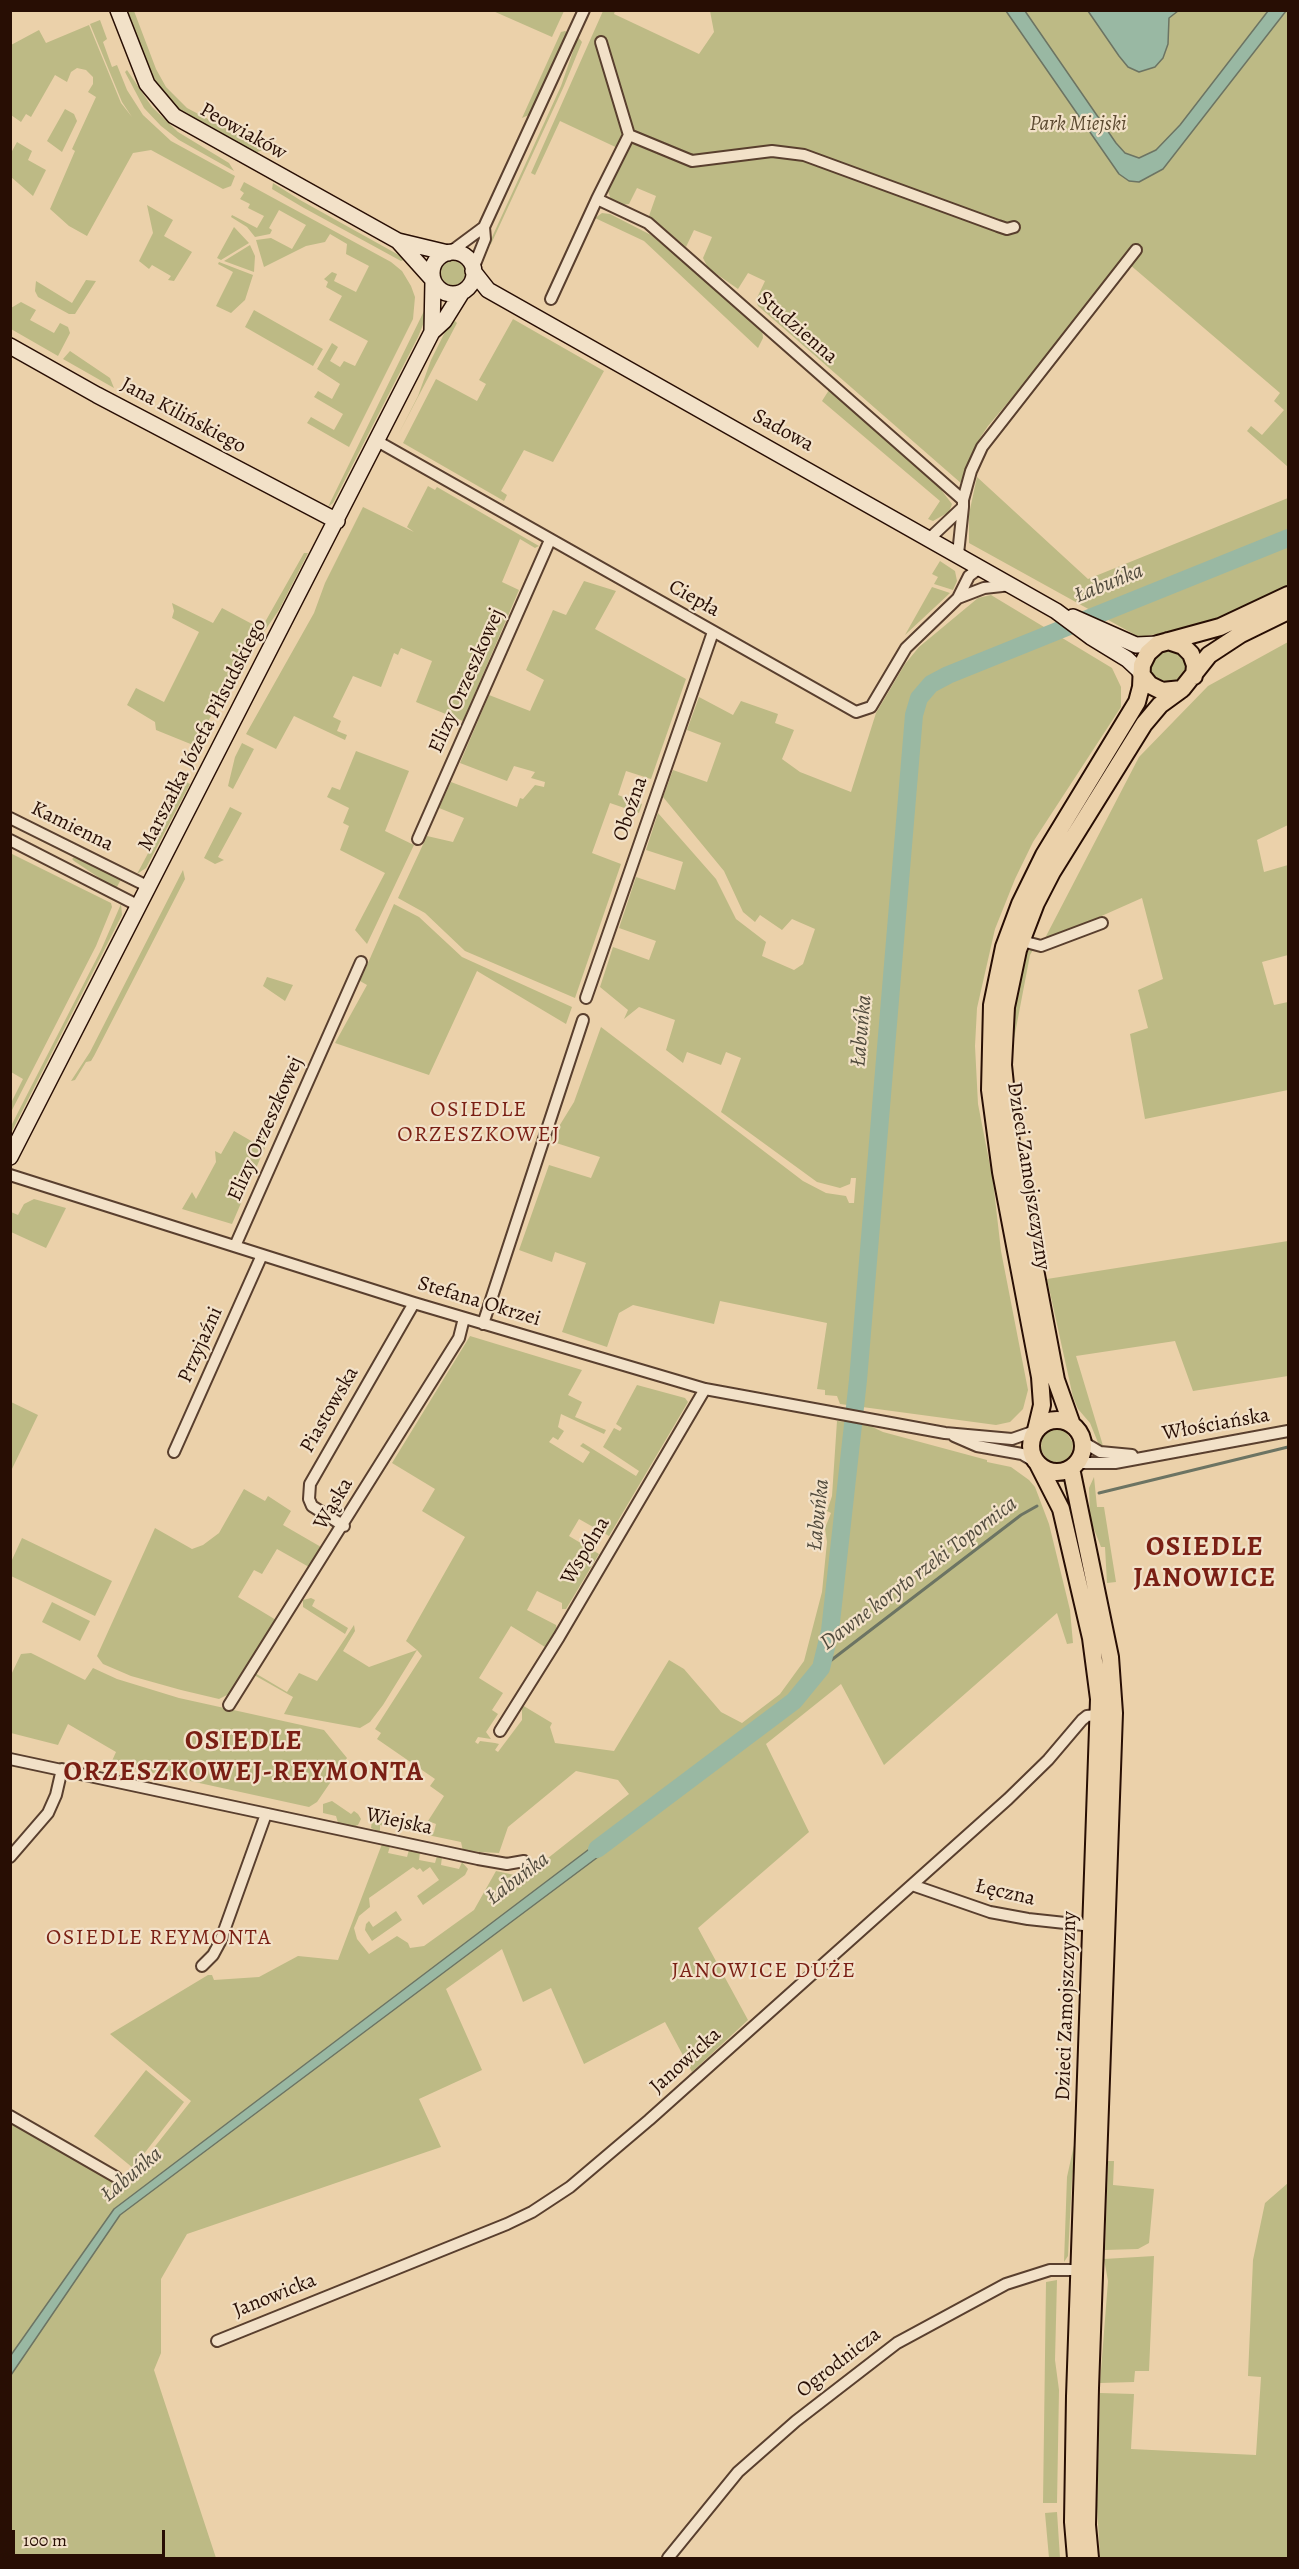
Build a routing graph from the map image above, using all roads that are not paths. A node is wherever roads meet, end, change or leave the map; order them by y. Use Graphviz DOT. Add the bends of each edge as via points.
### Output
graph roads {
  1 [pos="118,10"];
  2 [pos="584,10"];
  3 [pos="601,42"];
  4 [pos="629,135"];
  5 [pos="596,203"];
  6 [pos="484,227"];
  7 [pos="1014,227"];
  8 [pos="398,241"];
  9 [pos="1136,250"];
  10 [pos="448,253"];
  11 [pos="473,270"];
  12 [pos="433,281"];
  13 [pos="488,290"];
  14 [pos="463,292"];
  15 [pos="551,299"];
  16 [pos="432,332"];
  17 [pos="10,346"];
  18 [pos="377,441"];
  19 [pos="963,503"];
  20 [pos="337,521"];
  21 [pos="930,538"];
  22 [pos="550,540"];
  23 [pos="958,554"];
  24 [pos="981,567"];
  25 [pos="1012,585"];
  26 [pos="971,591"];
  27 [pos="1288,595"];
  28 [pos="958,598"];
  29 [pos="1056,611"];
  30 [pos="1288,611"];
  31 [pos="713,632"];
  32 [pos="1162,642"];
  33 [pos="1141,673"];
  34 [pos="1194,676"];
  35 [pos="1182,689"];
  36 [pos="10,818"];
  37 [pos="418,839"];
  38 [pos="10,840"];
  39 [pos="61,844"];
  40 [pos="52,862"];
  41 [pos="149,887"];
  42 [pos="139,906"];
  43 [pos="1102,923"];
  44 [pos="1022,941"];
  45 [pos="361,962"];
  46 [pos="586,998"];
  47 [pos="583,1020"];
  48 [pos="10,1157"];
  49 [pos="10,1175"];
  50 [pos="235,1246"];
  51 [pos="262,1255"];
  52 [pos="414,1303"];
  53 [pos="464,1318"];
  54 [pos="483,1324"];
  55 [pos="705,1389"];
  56 [pos="1072,1425"];
  57 [pos="1035,1431"];
  58 [pos="1288,1431"];
  59 [pos="945,1433"];
  60 [pos="1083,1442"];
  61 [pos="174,1452"];
  62 [pos="1150,1456"];
  63 [pos="1038,1463"];
  64 [pos="1074,1466"];
  65 [pos="344,1526"];
  66 [pos="229,1705"];
  67 [pos="1107,1714"];
  68 [pos="500,1731"];
  69 [pos="10,1759"];
  70 [pos="62,1769"];
  71 [pos="266,1814"];
  72 [pos="10,1857"];
  73 [pos="524,1861"];
  74 [pos="912,1885"];
  75 [pos="1093,1926"];
  76 [pos="202,1966"];
  77 [pos="10,2116"];
  78 [pos="116,2177"];
  79 [pos="1080,2270"];
  80 [pos="217,2341"];
  81 [pos="668,2559"];
  82 [pos="1076,2559"];
  83 [pos="1090,2559"];
  1 -- 8 [label="main road, Peowiaków" via="147,84 174,116"];
  2 -- 6 [label="street"];
  3 -- 4 [label="street"];
  4 -- 5 [label="street"];
  4 -- 7 [label="street" via="692,161 772,151 804,155 998,226"];
  5 -- 15 [label="street"];
  5 -- 19 [label="street, Studzienna" via="648,223"];
  6 -- 10 [label="street"];
  6 -- 11 [label="street" via="485,239"];
  8 -- 10 [label="main road, Peowiaków"];
  8 -- 12 [label="main road, Peowiaków"];
  9 -- 19 [label="street" via="982,447"];
  10 -- 11 [label="main road" via="463,255"];
  10 -- 12 [label="main road" via="436,261"];
  11 -- 13 [label="main road, Sadowa"];
  11 -- 14 [label="main road" via="471,284"];
  12 -- 14 [label="main road" via="448,294"];
  12 -- 16 [label="main road, Marszałka Józefa Piłsudskiego"];
  13 -- 14 [label="main road"];
  13 -- 21 [label="main road, Sadowa"];
  14 -- 16 [label="main road, Marszałka Józefa Piłsudskiego"];
  16 -- 18 [label="main road, Marszałka Józefa Piłsudskiego"];
  17 -- 20 [label="main road, Jana Kilińskiego"];
  18 -- 20 [label="main road, Marszałka Józefa Piłsudskiego"];
  18 -- 22 [label="street, Ciepła"];
  19 -- 21 [label="street"];
  19 -- 23 [label="street"];
  20 -- 41 [label="main road, Marszałka Józefa Piłsudskiego"];
  21 -- 23 [label="main road, Sadowa"];
  22 -- 31 [label="street, Ciepła"];
  22 -- 37 [label="street, Elizy Orzeszkowej"];
  23 -- 24 [label="main road, Sadowa"];
  24 -- 25 [label="main road, Sadowa"];
  24 -- 26 [label="street" via="979,580"];
  24 -- 28 [label="street, Ciepła" via="969,576"];
  25 -- 26 [label="street, Ciepła"];
  25 -- 29 [label="main road, Sadowa"];
  26 -- 28 [label="street, Ciepła"];
  27 -- 32 [label="main road" via="1220,627"];
  28 -- 31 [label="street, Ciepła" via="906,648 871,707 861,712"];
  29 -- 32 [label="main road, Sadowa" via="1136,645"];
  29 -- 33 [label="main road, Sadowa" via="1127,659"];
  30 -- 34 [label="main road" via="1229,641 1205,659"];
  31 -- 46 [label="street, Oboźna"];
  32 -- 33 [label="main road" via="1145,659"];
  32 -- 34 [label="main road" via="1183,646 1191,654"];
  33 -- 35 [label="main road" via="1162,691"];
  33 -- 57 [label="main road, Dzieci Zamojszczyzny" via="1140,694 1130,716 1025,892 1004,947 992,1005 992,1110 1040,1377 1042,1405"];
  34 -- 35 [label="main road"];
  35 -- 44 [label="main road, Dzieci Zamojszczyzny" via="1160,705 1119,763 1052,872"];
  36 -- 39 [label="street, Kamienna"];
  38 -- 40 [label="street, Kamienna"];
  39 -- 40 [label="street"];
  39 -- 41 [label="street, Kamienna"];
  40 -- 42 [label="street, Kamienna"];
  41 -- 42 [label="main road, Marszałka Józefa Piłsudskiego"];
  42 -- 48 [label="main road, Marszałka Józefa Piłsudskiego"];
  43 -- 44 [label="street" via="1041,946"];
  44 -- 56 [label="main road, Dzieci Zamojszczyzny" via="1004,1026 1006,1104 1056,1380"];
  45 -- 50 [label="street, Elizy Orzeszkowej"];
  47 -- 54 [label="street"];
  49 -- 50 [label="street, Stefana Okrzei"];
  50 -- 51 [label="street, Stefana Okrzei"];
  51 -- 52 [label="street, Stefana Okrzei"];
  51 -- 61 [label="street, Przyjaźni"];
  52 -- 53 [label="street, Stefana Okrzei"];
  52 -- 65 [label="street, Piastowska" via="310,1484 312,1506"];
  53 -- 54 [label="street, Stefana Okrzei"];
  53 -- 65 [label="street, Wąska" via="459,1338"];
  54 -- 55 [label="street, Stefana Okrzei"];
  55 -- 59 [label="street, Stefana Okrzei"];
  55 -- 68 [label="street, Wspólna"];
  56 -- 57 [label="main road" via="1056,1420"];
  56 -- 60 [label="main road"];
  57 -- 59 [label="street, Stefana Okrzei" via="1011,1439"];
  57 -- 63 [label="main road" via="1031,1448"];
  58 -- 62 [label="street, Włościańska"];
  59 -- 63 [label="street, Stefana Okrzei" via="977,1446 1022,1454"];
  60 -- 62 [label="street, Włościańska" via="1105,1453"];
  60 -- 64 [label="main road"];
  62 -- 64 [label="street, Włościańska"];
  63 -- 64 [label="main road" via="1057,1472"];
  63 -- 67 [label="main road, Dzieci Zamojszczyzny" via="1060,1509"];
  64 -- 67 [label="main road, Dzieci Zamojszczyzny" via="1110,1657"];
  65 -- 66 [label="street, Wąska"];
  67 -- 74 [label="street, Janowicka" via="1082,1720 1038,1771"];
  67 -- 75 [label="main road, Dzieci Zamojszczyzny"];
  67 -- 83 [label="main road, Dzieci Zamojszczyzny" via="1087,2525"];
  69 -- 70 [label="street, Wiejska"];
  70 -- 71 [label="street, Wiejska"];
  70 -- 72 [label="street" via="48,1813"];
  71 -- 73 [label="street, Wiejska" via="478,1859"];
  71 -- 76 [label="street" via="217,1948"];
  74 -- 75 [label="street, Łęczna" via="990,1912"];
  74 -- 80 [label="street, Janowicka" via="594,2169 540,2207 507,2224"];
  75 -- 79 [label="main road, Dzieci Zamojszczyzny"];
  77 -- 78 [label="street"];
  79 -- 81 [label="street, Ogrodnicza" via="1050,2270 1006,2284 897,2343 796,2421 738,2472"];
  79 -- 82 [label="main road, Dzieci Zamojszczyzny" via="1073,2515"];
}
